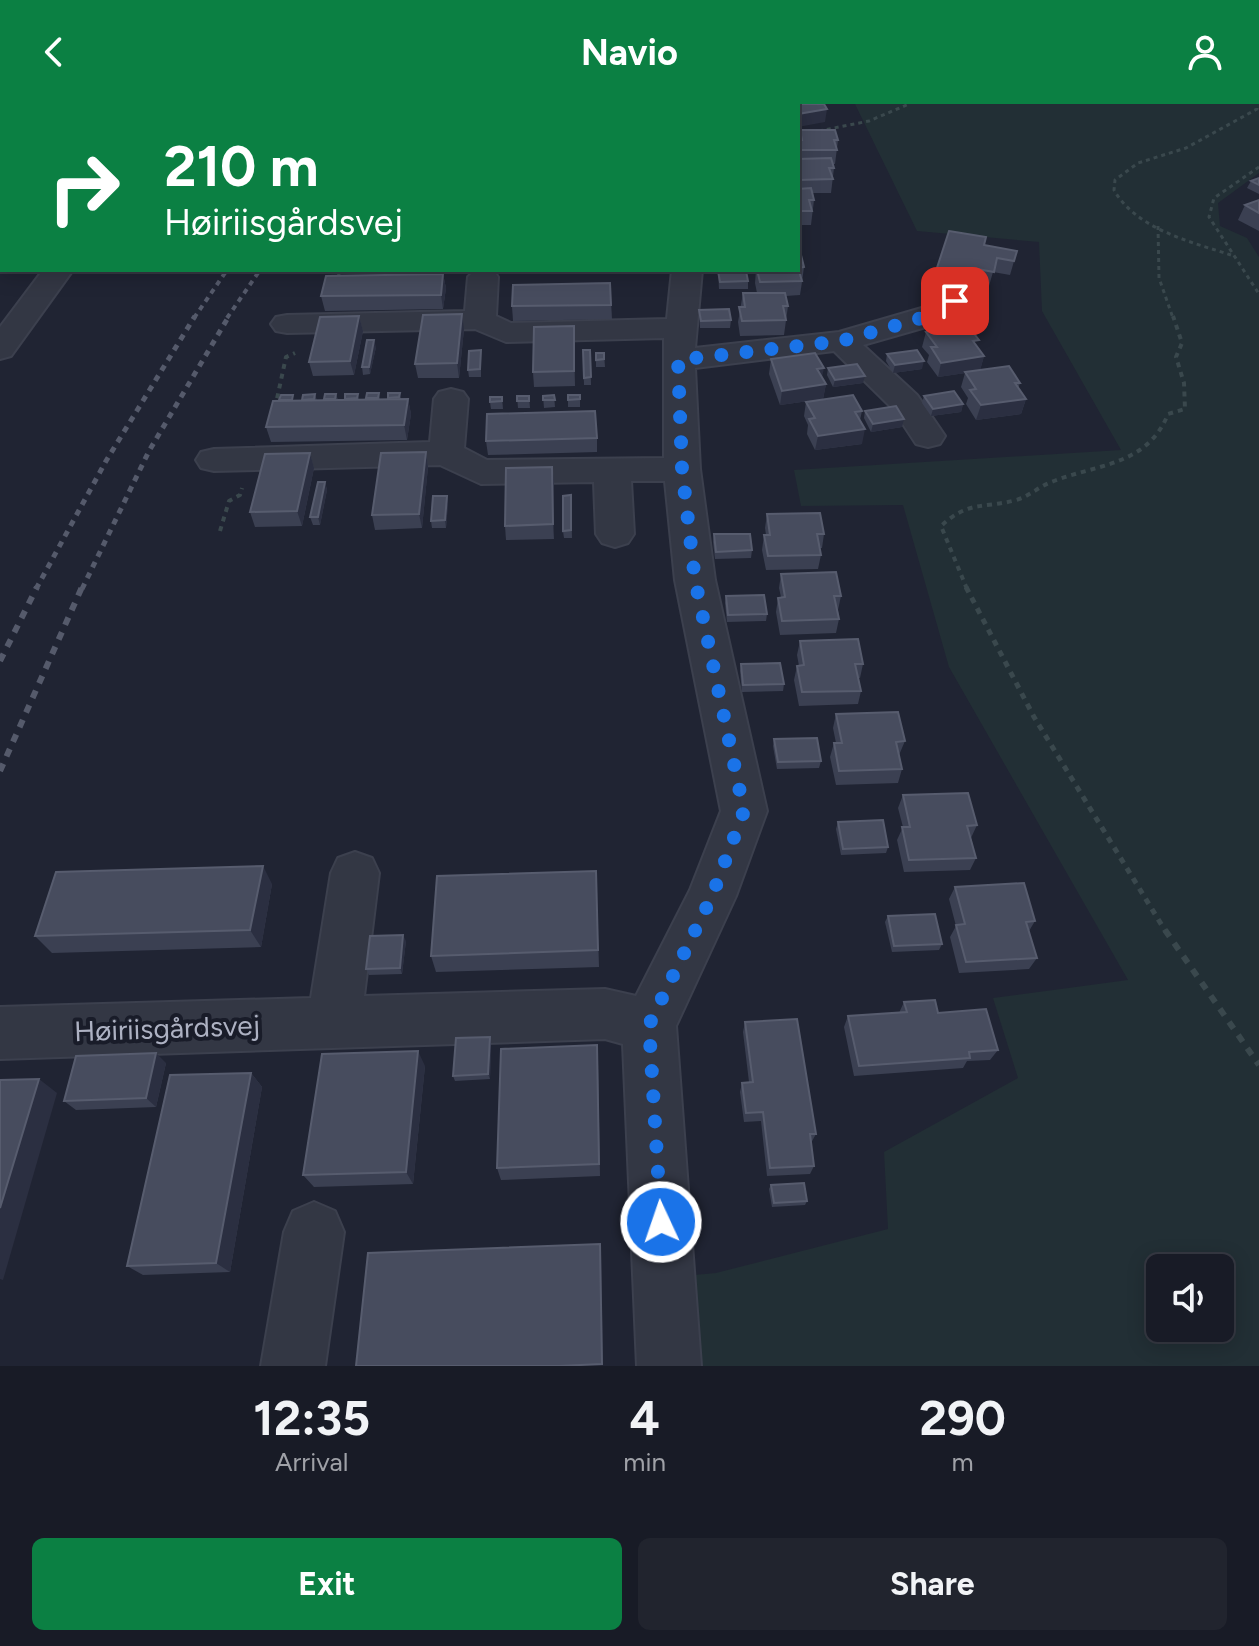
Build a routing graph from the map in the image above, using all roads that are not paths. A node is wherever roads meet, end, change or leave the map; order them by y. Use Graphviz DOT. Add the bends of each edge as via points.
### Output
graph roads {
  1 [pos="57,272"];
  2 [pos="687,272"];
  3 [pos="483,277"];
  4 [pos="955,301"];
  5 [pos="480,320"];
  6 [pos="297,323"];
  7 [pos="841,341"];
  8 [pos="679,344"];
  9 [pos="0,349"];
  10 [pos="451,399"];
  11 [pos="928,436"];
  12 [pos="446,453"];
  13 [pos="214,460"];
  14 [pos="682,469"];
  15 [pos="612,470"];
  16 [pos="615,534"];
  17 [pos="355,873"];
  18 [pos="334,1023"];
  19 [pos="649,1025"];
  20 [pos="0,1033"];
  21 [pos="314,1232"];
  22 [pos="293,1366"];
  23 [pos="669,1366"];
  1 -- 9 [label="street"];
  2 -- 8 [label="street"];
  3 -- 5 [label="street"];
  4 -- 7 [label="street" via="943,312"];
  5 -- 6 [label="street"];
  5 -- 8 [label="street" via="506,333"];
  7 -- 8 [label="street"];
  7 -- 11 [label="street" via="905,402"];
  8 -- 14 [label="street"];
  10 -- 12 [label="street"];
  12 -- 13 [label="street"];
  12 -- 15 [label="street" via="481,472"];
  14 -- 15 [label="street"];
  14 -- 19 [label="street" via="695,580 744,811 712,896"];
  15 -- 16 [label="street"];
  17 -- 18 [label="street"];
  18 -- 19 [label="street, Høiriisgårdsvej" via="605,1014"];
  18 -- 20 [label="street, Høiriisgårdsvej"];
  19 -- 23 [label="street"];
  21 -- 22 [label="street"];
}
